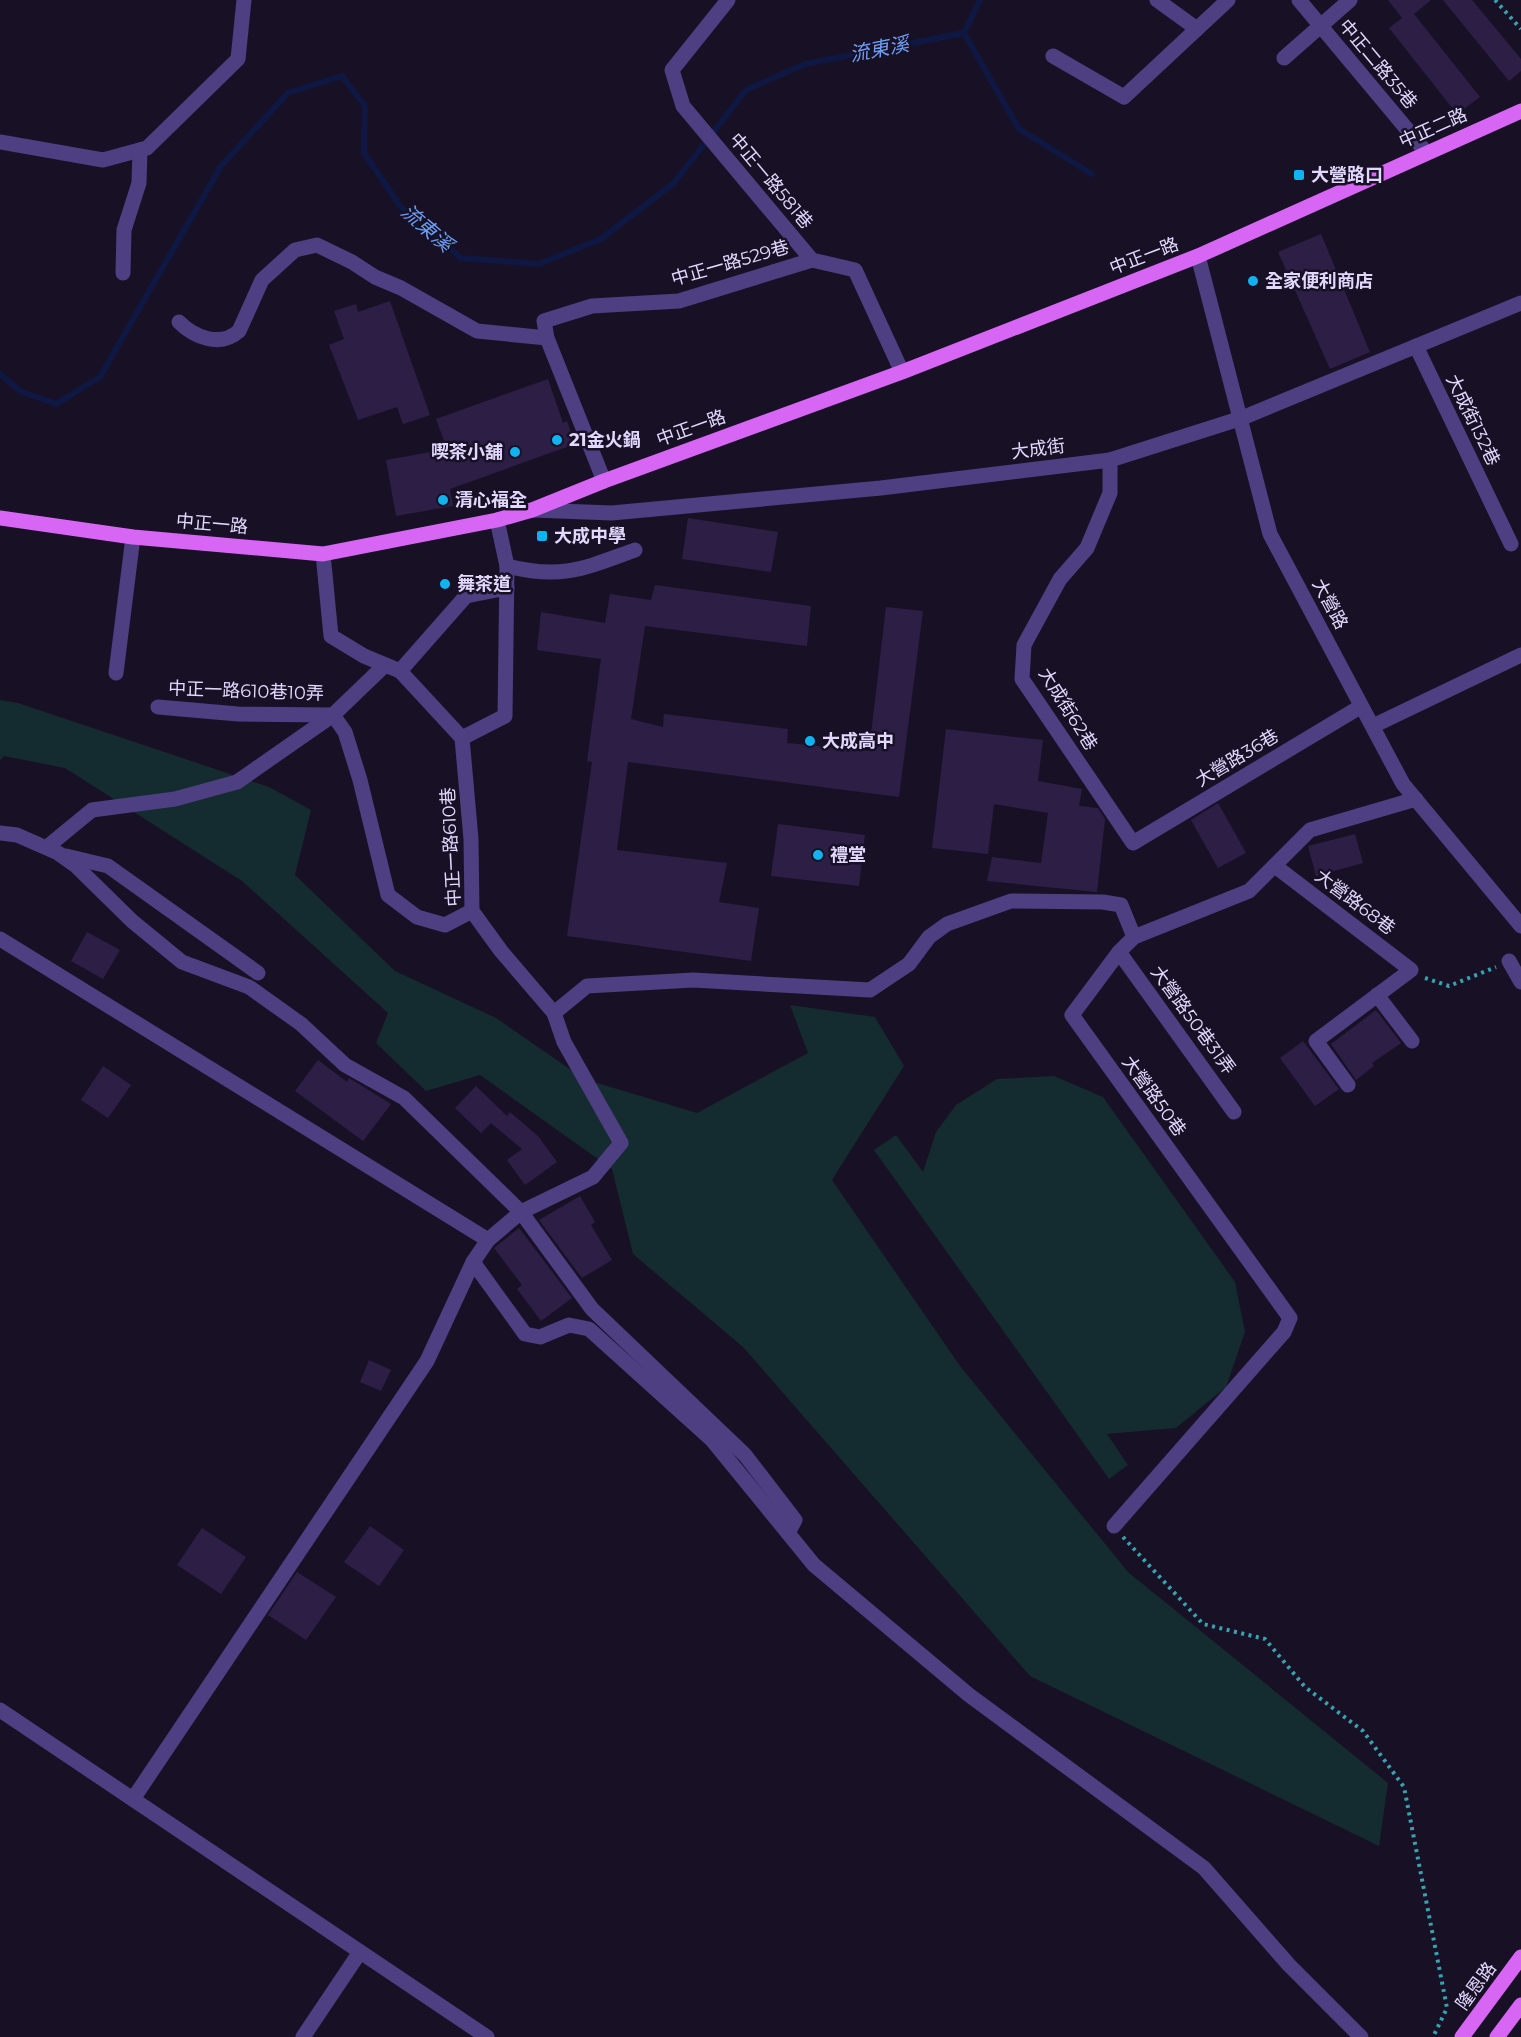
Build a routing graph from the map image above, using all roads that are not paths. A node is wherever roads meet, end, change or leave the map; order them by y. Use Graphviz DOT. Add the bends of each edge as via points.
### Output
graph roads {
  1 [pos="244,0"];
  2 [pos="728,0"];
  3 [pos="1157,0"];
  4 [pos="1228,0"];
  5 [pos="1299,0"];
  6 [pos="1350,0"];
  7 [pos="1321,26"];
  8 [pos="1197,29"];
  9 [pos="1053,56"];
  10 [pos="1284,58"];
  11 [pos="1521,111"];
  12 [pos="0,142"];
  13 [pos="140,150"];
  14 [pos="1426,152"];
  15 [pos="1198,256"];
  16 [pos="812,260"];
  17 [pos="123,273"];
  18 [pos="1521,303"];
  19 [pos="179,322"];
  20 [pos="548,338"];
  21 [pos="1416,346"];
  22 [pos="902,372"];
  23 [pos="1242,418"];
  24 [pos="1110,460"];
  25 [pos="604,481"];
  26 [pos="532,510"];
  27 [pos="0,518"];
  28 [pos="497,520"];
  29 [pos="133,537"];
  30 [pos="1511,544"];
  31 [pos="635,549"];
  32 [pos="323,554"];
  33 [pos="507,566"];
  34 [pos="507,588"];
  35 [pos="1521,655"];
  36 [pos="393,668"];
  37 [pos="116,673"];
  38 [pos="158,707"];
  39 [pos="1360,707"];
  40 [pos="333,715"];
  41 [pos="1373,726"];
  42 [pos="462,738"];
  43 [pos="1416,800"];
  44 [pos="0,832"];
  45 [pos="1133,843"];
  46 [pos="52,850"];
  47 [pos="1275,866"];
  48 [pos="472,911"];
  49 [pos="1521,926"];
  50 [pos="1134,937"];
  51 [pos="0,939"];
  52 [pos="1119,952"];
  53 [pos="1509,961"];
  54 [pos="258,974"];
  55 [pos="1521,982"];
  56 [pos="1377,995"];
  57 [pos="554,1013"];
  58 [pos="1412,1041"];
  59 [pos="1348,1085"];
  60 [pos="1234,1112"];
  61 [pos="521,1212"];
  62 [pos="488,1240"];
  63 [pos="473,1262"];
  64 [pos="1113,1527"];
  65 [pos="788,1533"];
  66 [pos="0,1710"];
  67 [pos="133,1799"];
  68 [pos="360,1952"];
  69 [pos="1521,1957"];
  70 [pos="1521,2005"];
  71 [pos="303,2037"];
  72 [pos="487,2037"];
  73 [pos="1361,2037"];
  74 [pos="1462,2037"];
  75 [pos="1497,2037"];
  1 -- 13 [label="street" via="238,59 147,148"];
  2 -- 16 [label="street, 中正一路581巷" via="672,70 683,106"];
  3 -- 8 [label="street"];
  4 -- 8 [label="street"];
  5 -- 7 [label="street, 中正二路35巷"];
  6 -- 7 [label="street"];
  7 -- 10 [label="street"];
  7 -- 14 [label="street, 中正二路35巷"];
  8 -- 9 [label="street" via="1124,97"];
  11 -- 14 [label="main road, 中正二路"];
  12 -- 13 [label="street" via="103,160"];
  13 -- 17 [label="street" via="139,183 124,230"];
  14 -- 15 [label="main road, 中正二路"];
  15 -- 22 [label="main road, 中正一路"];
  15 -- 23 [label="street, 大營路"];
  16 -- 20 [label="street, 中正一路529巷" via="679,301 592,306 544,321"];
  16 -- 22 [label="street" via="855,270"];
  18 -- 21 [label="street, 大成街"];
  19 -- 20 [label="street" via="191,334 211,340 234,336 262,280 295,250 317,245 477,331"];
  20 -- 25 [label="street"];
  21 -- 23 [label="street, 大成街"];
  21 -- 30 [label="street, 大成街132巷"];
  22 -- 25 [label="main road, 中正一路"];
  23 -- 24 [label="street, 大成街"];
  23 -- 39 [label="street, 大營路" via="1270,534"];
  24 -- 26 [label="street, 大成街" via="881,488 612,513"];
  24 -- 45 [label="street, 大成街62巷" via="1110,494 1087,548 1060,579 1024,645 1022,679"];
  25 -- 26 [label="main road, 中正一路"];
  26 -- 28 [label="main road, 中正一路"];
  27 -- 29 [label="main road, 中正一路"];
  28 -- 32 [label="main road, 中正一路"];
  28 -- 33 [label="street"];
  29 -- 32 [label="main road, 中正一路"];
  29 -- 37 [label="street"];
  31 -- 33 [label="street" via="578,571 533,573"];
  32 -- 36 [label="street" via="332,636"];
  33 -- 34 [label="street"];
  34 -- 36 [label="street" via="466,596"];
  34 -- 42 [label="street" via="505,716"];
  35 -- 41 [label="street"];
  36 -- 40 [label="street"];
  36 -- 42 [label="street"];
  38 -- 40 [label="street, 中正一路610巷10弄" via="237,714"];
  39 -- 41 [label="street, 大營路"];
  39 -- 45 [label="street, 大營路36巷"];
  40 -- 46 [label="street" via="237,782 175,799 92,810"];
  40 -- 48 [label="street" via="345,732 360,780 388,895 417,917 445,925"];
  41 -- 43 [label="street, 大營路" via="1403,784"];
  42 -- 48 [label="street, 中正一路610巷" via="471,839"];
  43 -- 47 [label="street, 大營路50巷" via="1310,830"];
  43 -- 49 [label="street, 大營路"];
  44 -- 46 [label="street"];
  46 -- 54 [label="street" via="108,866"];
  46 -- 61 [label="street" via="75,865 132,921 182,962 249,987 301,1024 345,1065 404,1098"];
  47 -- 50 [label="street, 大營路50巷" via="1250,891"];
  47 -- 56 [label="street, 大營路68巷" via="1411,970"];
  48 -- 57 [label="street, 中正一路610巷"];
  50 -- 52 [label="street, 大營路50巷"];
  50 -- 57 [label="street" via="1121,905 1011,901 947,924 929,937 909,964 870,990 693,980 587,986"];
  51 -- 62 [label="street"];
  52 -- 60 [label="street, 大營路50巷31弄"];
  52 -- 64 [label="street, 大營路50巷" via="1072,1015 1290,1318 1284,1332"];
  53 -- 55 [label="street"];
  56 -- 58 [label="street"];
  56 -- 59 [label="street" via="1316,1041"];
  57 -- 61 [label="street, 中正一路610巷" via="564,1042 621,1143 593,1177"];
  61 -- 62 [label="street"];
  61 -- 65 [label="street" via="592,1309 745,1455 795,1520"];
  62 -- 63 [label="street"];
  63 -- 65 [label="street" via="525,1334 540,1337 569,1325 589,1329 712,1440"];
  63 -- 67 [label="street" via="427,1361"];
  65 -- 73 [label="street" via="814,1564 969,1695 1204,1868 1289,1965"];
  66 -- 67 [label="street"];
  67 -- 68 [label="street"];
  68 -- 71 [label="street"];
  68 -- 72 [label="street"];
  69 -- 74 [label="main road, 隆恩路"];
  70 -- 75 [label="main road"];
}
